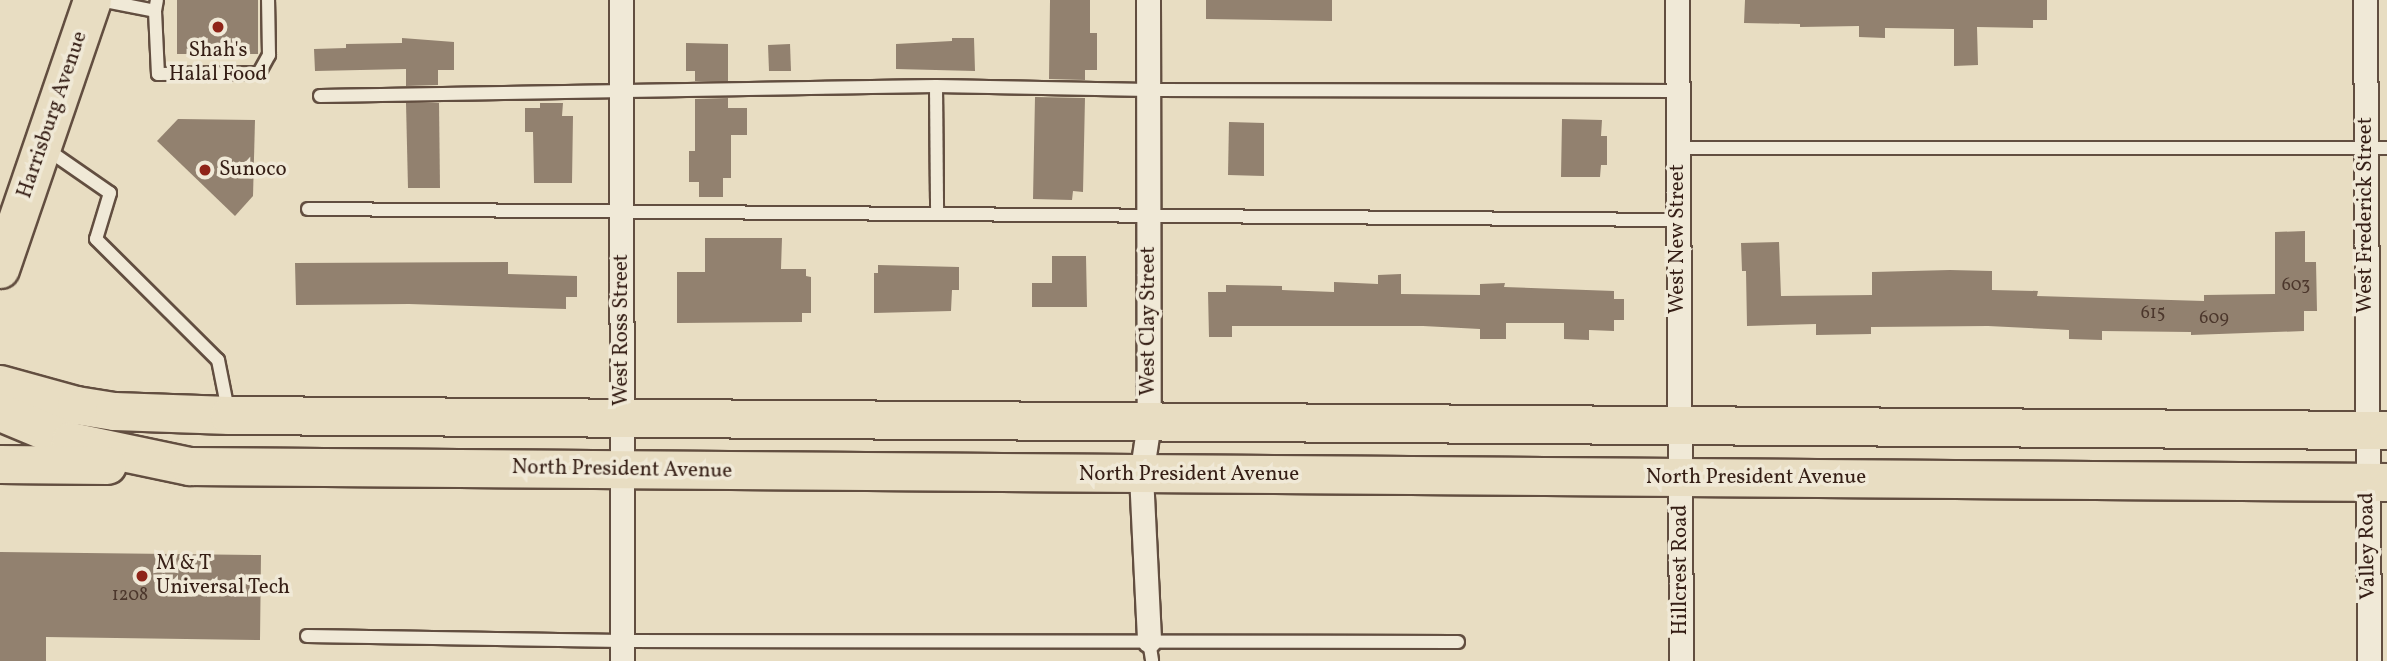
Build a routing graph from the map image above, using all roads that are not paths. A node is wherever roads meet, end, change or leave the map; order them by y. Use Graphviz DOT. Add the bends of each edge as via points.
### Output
graph roads {
  1 [pos="92,0"];
  2 [pos="100,0"];
  3 [pos="268,0"];
  4 [pos="621,0"];
  5 [pos="1148,0"];
  6 [pos="1677,0"];
  7 [pos="2365,0"];
  8 [pos="156,6"];
  9 [pos="936,86"];
  10 [pos="1149,90"];
  11 [pos="622,91"];
  12 [pos="1677,91"];
  13 [pos="320,96"];
  14 [pos="42,146"];
  15 [pos="1678,148"];
  16 [pos="2376,148"];
  17 [pos="0,187"];
  18 [pos="308,208"];
  19 [pos="623,211"];
  20 [pos="937,213"];
  21 [pos="1150,215"];
  22 [pos="1678,220"];
  23 [pos="0,269"];
  24 [pos="0,384"];
  25 [pos="0,412"];
  26 [pos="229,415"];
  27 [pos="622,418"];
  28 [pos="1149,423"];
  29 [pos="1679,426"];
  30 [pos="2377,430"];
  31 [pos="0,464"];
  32 [pos="190,466"];
  33 [pos="622,470"];
  34 [pos="1141,475"];
  35 [pos="1680,478"];
  36 [pos="2377,482"];
  37 [pos="307,636"];
  38 [pos="1458,642"];
  39 [pos="622,651"];
  40 [pos="1151,651"];
  41 [pos="1681,661"];
  42 [pos="2369,661"];
  1 -- 14 [label="main road, Harrisburg Avenue"];
  2 -- 8 [label="lane"];
  3 -- 8 [label="lane" via="270,55 259,73 158,74"];
  4 -- 11 [label="street, West Ross Street"];
  5 -- 10 [label="street, West Clay Street"];
  6 -- 12 [label="street, West New Street"];
  7 -- 16 [label="street, West Frederick Street"];
  9 -- 10 [label="lane"];
  9 -- 11 [label="lane"];
  9 -- 20 [label="lane"];
  10 -- 12 [label="lane"];
  10 -- 21 [label="street, West Clay Street"];
  11 -- 13 [label="lane"];
  11 -- 19 [label="street, West Ross Street"];
  12 -- 15 [label="street, West New Street"];
  14 -- 17 [label="main road"];
  14 -- 23 [label="main road, Harrisburg Avenue"];
  14 -- 26 [label="lane" via="110,193 96,239 218,360"];
  15 -- 16 [label="lane"];
  15 -- 22 [label="street, West New Street"];
  16 -- 30 [label="street, West Frederick Street"];
  18 -- 19 [label="lane"];
  19 -- 20 [label="lane"];
  19 -- 27 [label="street, West Ross Street"];
  20 -- 21 [label="lane"];
  21 -- 22 [label="lane"];
  21 -- 28 [label="street, West Clay Street"];
  22 -- 29 [label="street, West New Street"];
  24 -- 26 [label="main road" via="114,411"];
  25 -- 32 [label="main road, North President Avenue" via="70,441"];
  26 -- 27 [label="main road"];
  27 -- 28 [label="main road"];
  27 -- 33 [label="street, West Ross Street"];
  28 -- 29 [label="main road"];
  28 -- 34 [label="street, West Clay Street"];
  29 -- 30 [label="main road"];
  29 -- 35 [label="street, West New Street"];
  30 -- 36 [label="street, Valley Road"];
  31 -- 32 [label="main road"];
  32 -- 33 [label="main road, North President Avenue"];
  33 -- 34 [label="main road, North President Avenue"];
  33 -- 39 [label="street, West Ross Street"];
  34 -- 35 [label="main road, North President Avenue"];
  34 -- 40 [label="street, West Clay Street"];
  35 -- 36 [label="main road, North President Avenue"];
  35 -- 41 [label="street, Hillcrest Road"];
  36 -- 42 [label="street, Valley Road"];
  37 -- 39 [label="lane"];
  38 -- 40 [label="lane"];
  39 -- 40 [label="lane"];
}
